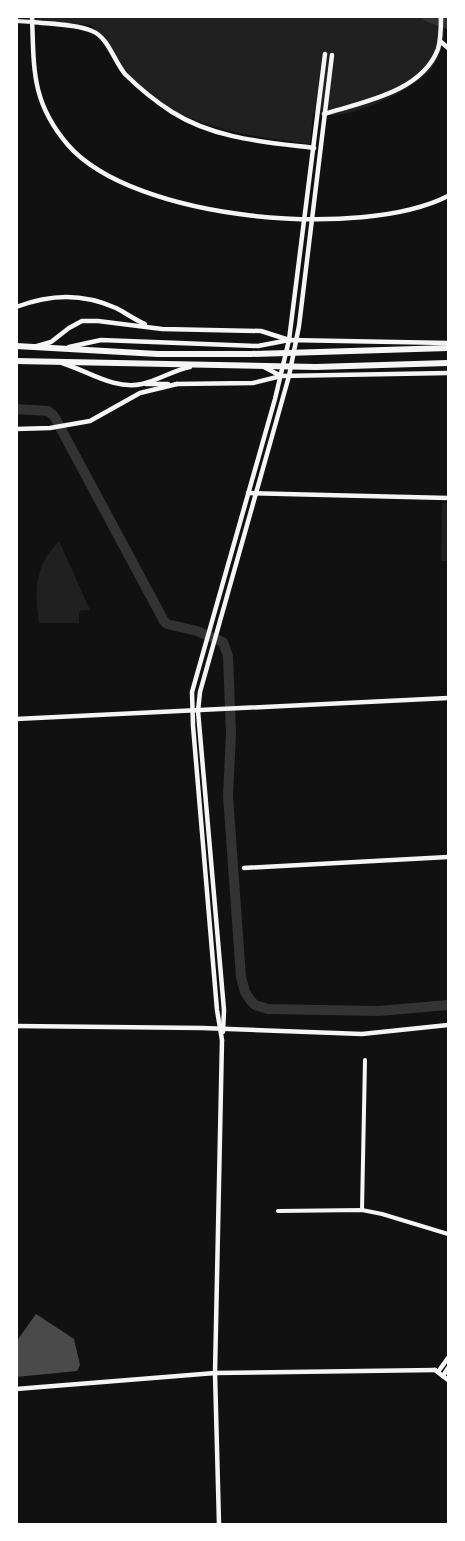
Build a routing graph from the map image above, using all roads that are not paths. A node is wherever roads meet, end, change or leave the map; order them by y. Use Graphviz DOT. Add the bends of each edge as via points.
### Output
graph roads {
  1 [pos="441,16"];
  2 [pos="32,19"];
  3 [pos="16,21"];
  4 [pos="440,41"];
  5 [pos="448,48"];
  6 [pos="325,54"];
  7 [pos="332,55"];
  8 [pos="324,114"];
  9 [pos="314,148"];
  10 [pos="448,196"];
  11 [pos="305,219"];
  12 [pos="312,219"];
  13 [pos="16,307"];
  14 [pos="162,329"];
  15 [pos="289,340"];
  16 [pos="296,340"];
  17 [pos="448,345"];
  18 [pos="16,346"];
  19 [pos="37,346"];
  20 [pos="60,348"];
  21 [pos="16,361"];
  22 [pos="57,362"];
  23 [pos="448,363"];
  24 [pos="448,372"];
  25 [pos="289,375"];
  26 [pos="281,376"];
  27 [pos="140,384"];
  28 [pos="177,384"];
  29 [pos="16,429"];
  30 [pos="248,494"];
  31 [pos="256,495"];
  32 [pos="448,498"];
  33 [pos="448,698"];
  34 [pos="192,711"];
  35 [pos="198,711"];
  36 [pos="16,719"];
  37 [pos="448,857"];
  38 [pos="244,868"];
  39 [pos="448,1025"];
  40 [pos="16,1026"];
  41 [pos="221,1028"];
  42 [pos="364,1059"];
  43 [pos="362,1210"];
  44 [pos="278,1211"];
  45 [pos="448,1234"];
  46 [pos="448,1358"];
  47 [pos="443,1371"];
  48 [pos="215,1373"];
  49 [pos="448,1380"];
  50 [pos="16,1389"];
  51 [pos="219,1524"];
  1 -- 4 [label="main road"];
  2 -- 3 [label="street"];
  2 -- 9 [label="main road" via="93,31 140,88 192,122 238,138"];
  2 -- 11 [label="main road" via="34,76 40,100 63,138 85,160 121,181 184,203 243,214"];
  4 -- 5 [label="main road"];
  4 -- 8 [label="main road" via="430,63 404,86 388,95"];
  6 -- 9 [label="main road"];
  7 -- 8 [label="main road"];
  8 -- 12 [label="main road"];
  9 -- 11 [label="main road"];
  10 -- 12 [label="main road" via="401,212"];
  11 -- 12 [label="main road"];
  11 -- 15 [label="main road"];
  12 -- 16 [label="main road"];
  13 -- 14 [label="main road" via="56,296 92,300"];
  14 -- 15 [label="main road" via="261,331"];
  14 -- 19 [label="main road" via="82,321 51,342"];
  15 -- 16 [label="main road"];
  15 -- 20 [label="main road" via="258,346 101,340"];
  15 -- 26 [label="main road"];
  16 -- 17 [label="main road"];
  16 -- 25 [label="main road"];
  17 -- 20 [label="highway" via="252,354"];
  18 -- 19 [label="highway"];
  19 -- 20 [label="highway"];
  21 -- 22 [label="highway"];
  22 -- 23 [label="highway" via="316,367"];
  22 -- 27 [label="main road" via="102,380"];
  24 -- 25 [label="main road"];
  25 -- 26 [label="main road"];
  25 -- 31 [label="main road"];
  26 -- 27 [label="main road" via="255,363 212,363"];
  26 -- 28 [label="main road" via="253,383"];
  26 -- 30 [label="main road"];
  27 -- 28 [label="main road"];
  28 -- 29 [label="main road" via="140,393 90,422"];
  30 -- 31 [label="main road"];
  30 -- 34 [label="main road" via="205,642 192,693"];
  31 -- 32 [label="main road"];
  31 -- 35 [label="main road" via="217,625"];
  33 -- 35 [label="main road"];
  34 -- 35 [label="main road"];
  34 -- 36 [label="main road"];
  34 -- 41 [label="main road"];
  35 -- 41 [label="main road" via="224,1010"];
  37 -- 38 [label="main road"];
  39 -- 41 [label="main road" via="369,1034"];
  40 -- 41 [label="main road"];
  41 -- 48 [label="main road"];
  42 -- 43 [label="street"];
  43 -- 44 [label="street"];
  43 -- 45 [label="street"];
  46 -- 47 [label="main road"];
  47 -- 48 [label="main road"];
  47 -- 49 [label="main road"];
  48 -- 50 [label="main road"];
  48 -- 51 [label="main road"];
}
